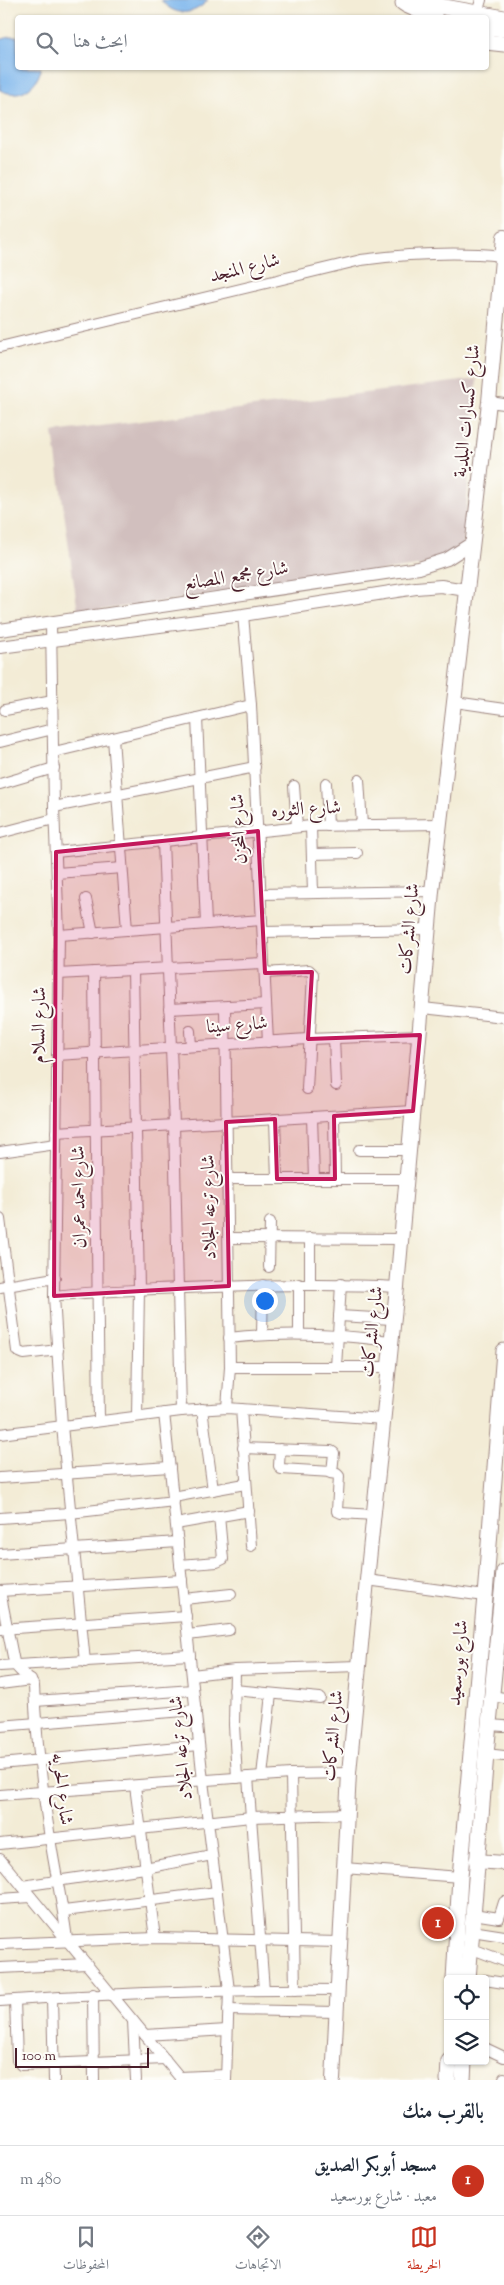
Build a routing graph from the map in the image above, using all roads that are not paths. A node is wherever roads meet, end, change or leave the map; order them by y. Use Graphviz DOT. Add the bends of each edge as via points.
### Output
graph roads {
  1 [pos="456,4"];
  2 [pos="480,6"];
  3 [pos="403,7"];
  4 [pos="426,15"];
  5 [pos="504,18"];
  6 [pos="489,27"];
  7 [pos="504,29"];
  8 [pos="489,42"];
  9 [pos="504,44"];
  10 [pos="504,237"];
  11 [pos="502,256"];
  12 [pos="0,347"];
  13 [pos="489,402"];
  14 [pos="504,404"];
  15 [pos="472,543"];
  16 [pos="466,590"];
  17 [pos="243,615"];
  18 [pos="51,624"];
  19 [pos="0,630"];
  20 [pos="51,640"];
  21 [pos="0,647"];
  22 [pos="53,701"];
  23 [pos="455,702"];
  24 [pos="252,705"];
  25 [pos="504,709"];
  26 [pos="5,710"];
  27 [pos="197,718"];
  28 [pos="53,729"];
  29 [pos="113,738"];
  30 [pos="0,742"];
  31 [pos="54,752"];
  32 [pos="254,767"];
  33 [pos="54,768"];
  34 [pos="200,778"];
  35 [pos="359,780"];
  36 [pos="326,783"];
  37 [pos="0,784"];
  38 [pos="294,786"];
  39 [pos="117,794"];
  40 [pos="54,807"];
  41 [pos="54,818"];
  42 [pos="439,824"];
  43 [pos="362,825"];
  44 [pos="312,826"];
  45 [pos="328,826"];
  46 [pos="297,827"];
  47 [pos="258,831"];
  48 [pos="0,834"];
  49 [pos="202,837"];
  50 [pos="163,841"];
  51 [pos="121,845"];
  52 [pos="56,852"];
  53 [pos="357,853"];
  54 [pos="312,854"];
  55 [pos="122,868"];
  56 [pos="57,873"];
  57 [pos="432,891"];
  58 [pos="313,893"];
  59 [pos="261,894"];
  60 [pos="86,898"];
  61 [pos="262,920"];
  62 [pos="206,924"];
  63 [pos="166,928"];
  64 [pos="428,929"];
  65 [pos="127,930"];
  66 [pos="263,932"];
  67 [pos="93,933"];
  68 [pos="58,935"];
  69 [pos="168,968"];
  70 [pos="264,968"];
  71 [pos="133,970"];
  72 [pos="94,972"];
  73 [pos="58,974"];
  74 [pos="266,1004"];
  75 [pos="225,1007"];
  76 [pos="423,1008"];
  77 [pos="169,1009"];
  78 [pos="504,1017"];
  79 [pos="190,1031"];
  80 [pos="420,1035"];
  81 [pos="334,1038"];
  82 [pos="308,1039"];
  83 [pos="268,1042"];
  84 [pos="225,1044"];
  85 [pos="191,1046"];
  86 [pos="171,1048"];
  87 [pos="135,1050"];
  88 [pos="95,1052"];
  89 [pos="57,1055"];
  90 [pos="336,1085"];
  91 [pos="307,1089"];
  92 [pos="413,1111"];
  93 [pos="334,1116"];
  94 [pos="312,1117"];
  95 [pos="275,1119"];
  96 [pos="226,1122"];
  97 [pos="174,1125"];
  98 [pos="137,1127"];
  99 [pos="96,1130"];
  100 [pos="56,1132"];
  101 [pos="56,1144"];
  102 [pos="359,1150"];
  103 [pos="410,1150"];
  104 [pos="0,1152"];
  105 [pos="407,1178"];
  106 [pos="227,1179"];
  107 [pos="278,1179"];
  108 [pos="314,1179"];
  109 [pos="335,1179"];
  110 [pos="0,1219"];
  111 [pos="270,1222"];
  112 [pos="229,1238"];
  113 [pos="270,1238"];
  114 [pos="310,1238"];
  115 [pos="401,1239"];
  116 [pos="269,1267"];
  117 [pos="54,1278"];
  118 [pos="305,1284"];
  119 [pos="341,1284"];
  120 [pos="263,1285"];
  121 [pos="4,1286"];
  122 [pos="229,1286"];
  123 [pos="397,1287"];
  124 [pos="179,1288"];
  125 [pos="139,1289"];
  126 [pos="98,1290"];
  127 [pos="54,1296"];
  128 [pos="339,1316"];
  129 [pos="392,1319"];
  130 [pos="299,1333"];
  131 [pos="338,1334"];
  132 [pos="262,1335"];
  133 [pos="229,1338"];
  134 [pos="390,1341"];
  135 [pos="58,1350"];
  136 [pos="504,1352"];
  137 [pos="336,1366"];
  138 [pos="230,1367"];
  139 [pos="387,1367"];
  140 [pos="227,1408"];
  141 [pos="241,1408"];
  142 [pos="202,1409"];
  143 [pos="181,1410"];
  144 [pos="164,1413"];
  145 [pos="137,1416"];
  146 [pos="383,1419"];
  147 [pos="99,1421"];
  148 [pos="62,1426"];
  149 [pos="0,1434"];
  150 [pos="500,1442"];
  151 [pos="243,1448"];
  152 [pos="280,1449"];
  153 [pos="170,1466"];
  154 [pos="499,1467"];
  155 [pos="330,1473"];
  156 [pos="67,1474"];
  157 [pos="0,1478"];
  158 [pos="246,1484"];
  159 [pos="212,1490"];
  160 [pos="174,1499"];
  161 [pos="248,1511"];
  162 [pos="70,1513"];
  163 [pos="374,1515"];
  164 [pos="219,1516"];
  165 [pos="0,1518"];
  166 [pos="176,1524"];
  167 [pos="178,1542"];
  168 [pos="251,1546"];
  169 [pos="74,1549"];
  170 [pos="0,1554"];
  171 [pos="180,1565"];
  172 [pos="504,1572"];
  173 [pos="504,1579"];
  174 [pos="182,1580"];
  175 [pos="367,1580"];
  176 [pos="77,1586"];
  177 [pos="0,1591"];
  178 [pos="231,1594"];
  179 [pos="485,1596"];
  180 [pos="184,1599"];
  181 [pos="186,1616"];
  182 [pos="81,1624"];
  183 [pos="4,1629"];
  184 [pos="229,1630"];
  185 [pos="188,1635"];
  186 [pos="501,1638"];
  187 [pos="190,1656"];
  188 [pos="84,1662"];
  189 [pos="0,1666"];
  190 [pos="15,1666"];
  191 [pos="359,1666"];
  192 [pos="235,1670"];
  193 [pos="192,1675"];
  194 [pos="31,1680"];
  195 [pos="0,1684"];
  196 [pos="194,1690"];
  197 [pos="234,1690"];
  198 [pos="271,1694"];
  199 [pos="498,1697"];
  200 [pos="320,1698"];
  201 [pos="35,1701"];
  202 [pos="196,1710"];
  203 [pos="36,1724"];
  204 [pos="0,1726"];
  205 [pos="496,1726"];
  206 [pos="199,1745"];
  207 [pos="486,1754"];
  208 [pos="504,1756"];
  209 [pos="39,1760"];
  210 [pos="0,1764"];
  211 [pos="349,1773"];
  212 [pos="291,1774"];
  213 [pos="262,1776"];
  214 [pos="248,1777"];
  215 [pos="237,1778"];
  216 [pos="203,1780"];
  217 [pos="134,1786"];
  218 [pos="43,1792"];
  219 [pos="0,1795"];
  220 [pos="347,1814"];
  221 [pos="292,1816"];
  222 [pos="251,1817"];
  223 [pos="208,1821"];
  224 [pos="140,1829"];
  225 [pos="50,1839"];
  226 [pos="0,1844"];
  227 [pos="212,1855"];
  228 [pos="0,1859"];
  229 [pos="476,1861"];
  230 [pos="504,1863"];
  231 [pos="145,1868"];
  232 [pos="344,1868"];
  233 [pos="460,1877"];
  234 [pos="58,1881"];
  235 [pos="22,1886"];
  236 [pos="217,1892"];
  237 [pos="31,1897"];
  238 [pos="0,1899"];
  239 [pos="149,1900"];
  240 [pos="504,1902"];
  241 [pos="64,1910"];
  242 [pos="473,1914"];
  243 [pos="472,1932"];
  244 [pos="504,1936"];
  245 [pos="154,1938"];
  246 [pos="67,1940"];
  247 [pos="222,1940"];
  248 [pos="260,1940"];
  249 [pos="295,1941"];
  250 [pos="340,1942"];
  251 [pos="0,1944"];
  252 [pos="470,1948"];
  253 [pos="504,1962"];
  254 [pos="87,1964"];
  255 [pos="0,1968"];
  256 [pos="468,1975"];
  257 [pos="468,1975"];
  258 [pos="489,1981"];
  259 [pos="504,1983"];
  260 [pos="229,1990"];
  261 [pos="264,1990"];
  262 [pos="295,1990"];
  263 [pos="337,1990"];
  264 [pos="111,1993"];
  265 [pos="93,1994"];
  266 [pos="52,1998"];
  267 [pos="15,2000"];
  268 [pos="0,2001"];
  269 [pos="228,2010"];
  270 [pos="336,2012"];
  271 [pos="133,2021"];
  272 [pos="228,2030"];
  273 [pos="145,2035"];
  274 [pos="489,2050"];
  275 [pos="504,2057"];
  276 [pos="165,2059"];
  277 [pos="136,2061"];
  278 [pos="94,2062"];
  279 [pos="54,2064"];
  280 [pos="449,2065"];
  281 [pos="464,2065"];
  282 [pos="226,2077"];
  283 [pos="181,2078"];
  284 [pos="54,2080"];
  285 [pos="94,2080"];
  286 [pos="136,2080"];
  287 [pos="333,2080"];
  288 [pos="448,2080"];
  289 [pos="463,2080"];
  1 -- 2 [label="main road"];
  1 -- 3 [label="main road" via="420,2"];
  2 -- 5 [label="main road"];
  3 -- 4 [label="main road"];
  6 -- 7 [label="main road"];
  8 -- 9 [label="main road"];
  10 -- 11 [label="main road, شارع كسارات البلدية"];
  11 -- 12 [label="street, شارع المنجد" via="441,253 362,260"];
  11 -- 13 [label="main road, شارع كسارات البلدية"];
  13 -- 14 [label="street"];
  13 -- 15 [label="main road, شارع كسارات البلدية"];
  15 -- 16 [label="main road, شارع كسارات البلدية"];
  15 -- 18 [label="street, شارع مجمع المصانع" via="447,559 419,568"];
  16 -- 17 [label="street, شارع مجمع المصانع" via="441,586 416,588"];
  16 -- 23 [label="main road, شارع الشركات"];
  17 -- 20 [label="street, شارع مجمع المصانع"];
  17 -- 24 [label="street, شارع المخزن"];
  18 -- 19 [label="street, شارع مجمع المصانع"];
  18 -- 20 [label="street, شارع السلام"];
  20 -- 21 [label="street, شارع مجمع المصانع"];
  20 -- 22 [label="street, شارع السلام"];
  22 -- 26 [label="street"];
  22 -- 28 [label="street, شارع السلام"];
  23 -- 25 [label="street"];
  23 -- 42 [label="main road, شارع الشركات"];
  24 -- 27 [label="street"];
  24 -- 32 [label="street, شارع المخزن"];
  27 -- 29 [label="street"];
  27 -- 34 [label="street"];
  28 -- 30 [label="street"];
  28 -- 31 [label="street, شارع السلام"];
  29 -- 31 [label="street"];
  29 -- 39 [label="street"];
  31 -- 33 [label="street, شارع السلام"];
  32 -- 34 [label="street"];
  32 -- 47 [label="street, شارع المخزن"];
  33 -- 37 [label="street"];
  33 -- 40 [label="street, شارع السلام"];
  34 -- 39 [label="street"];
  34 -- 49 [label="street"];
  35 -- 43 [label="street"];
  36 -- 45 [label="street"];
  38 -- 46 [label="street"];
  39 -- 40 [label="street"];
  39 -- 51 [label="street"];
  40 -- 41 [label="street, شارع السلام"];
  41 -- 48 [label="street"];
  41 -- 52 [label="street, شارع السلام"];
  42 -- 43 [label="street, شارع الثوره"];
  42 -- 57 [label="main road, شارع الشركات"];
  43 -- 45 [label="street, شارع الثوره"];
  44 -- 45 [label="street, شارع الثوره"];
  44 -- 46 [label="street, شارع الثوره"];
  44 -- 54 [label="street"];
  46 -- 47 [label="street, شارع الثوره"];
  47 -- 49 [label="street, شارع الثوره"];
  47 -- 59 [label="street, شارع المخزن"];
  49 -- 50 [label="street, شارع الثوره"];
  49 -- 62 [label="street"];
  50 -- 51 [label="street, شارع الثوره"];
  50 -- 63 [label="street"];
  51 -- 52 [label="street, شارع الثوره"];
  51 -- 55 [label="street"];
  52 -- 56 [label="street, شارع السلام"];
  53 -- 54 [label="street"];
  54 -- 58 [label="street"];
  55 -- 56 [label="street"];
  55 -- 65 [label="street"];
  56 -- 68 [label="street, شارع السلام"];
  57 -- 58 [label="street"];
  57 -- 64 [label="main road, شارع الشركات"];
  58 -- 59 [label="street"];
  59 -- 61 [label="street, شارع المخزن"];
  60 -- 67 [label="street"];
  61 -- 62 [label="street"];
  61 -- 66 [label="street, شارع المخزن"];
  62 -- 63 [label="street"];
  63 -- 65 [label="street"];
  63 -- 69 [label="street"];
  64 -- 66 [label="street"];
  64 -- 76 [label="main road, شارع الشركات"];
  65 -- 67 [label="street"];
  66 -- 70 [label="street, شارع المخزن"];
  67 -- 68 [label="street"];
  68 -- 73 [label="street, شارع السلام"];
  69 -- 70 [label="street"];
  69 -- 71 [label="street"];
  69 -- 77 [label="street"];
  70 -- 74 [label="street, شارع المخزن"];
  70 -- 82 [label="street" via="312,972"];
  71 -- 72 [label="street"];
  71 -- 87 [label="street"];
  72 -- 73 [label="street"];
  72 -- 88 [label="street, شارع احمد عمران"];
  73 -- 89 [label="street, شارع السلام"];
  74 -- 75 [label="street"];
  74 -- 83 [label="street, شارع المخزن"];
  75 -- 77 [label="street"];
  75 -- 84 [label="street, شارع ترعه الجلاد"];
  76 -- 78 [label="street"];
  76 -- 80 [label="main road, شارع الشركات"];
  77 -- 86 [label="street"];
  79 -- 85 [label="street"];
  80 -- 81 [label="street, شارع سينا"];
  80 -- 92 [label="main road, شارع الشركات"];
  81 -- 82 [label="street, شارع سينا"];
  81 -- 90 [label="street"];
  82 -- 83 [label="street, شارع سينا"];
  82 -- 91 [label="street"];
  83 -- 84 [label="street, شارع سينا"];
  84 -- 85 [label="street, شارع سينا"];
  84 -- 96 [label="street, شارع ترعه الجلاد"];
  85 -- 86 [label="street, شارع سينا"];
  86 -- 87 [label="street, شارع سينا"];
  86 -- 97 [label="street"];
  87 -- 88 [label="street, شارع سينا"];
  87 -- 98 [label="street"];
  88 -- 89 [label="street, شارع سينا"];
  88 -- 99 [label="street, شارع احمد عمران"];
  89 -- 100 [label="street, شارع السلام"];
  92 -- 93 [label="street"];
  92 -- 103 [label="main road, شارع الشركات"];
  93 -- 94 [label="street"];
  93 -- 109 [label="street"];
  94 -- 95 [label="street"];
  94 -- 108 [label="street"];
  95 -- 96 [label="street"];
  95 -- 107 [label="street"];
  96 -- 97 [label="street"];
  96 -- 106 [label="street, شارع ترعه الجلاد"];
  97 -- 98 [label="street"];
  97 -- 124 [label="street"];
  98 -- 99 [label="street"];
  98 -- 125 [label="street"];
  99 -- 100 [label="street"];
  99 -- 126 [label="street, شارع احمد عمران"];
  100 -- 101 [label="street, شارع السلام"];
  101 -- 104 [label="street"];
  101 -- 117 [label="street, شارع السلام"];
  102 -- 103 [label="street"];
  103 -- 105 [label="main road, شارع الشركات"];
  105 -- 109 [label="street"];
  105 -- 115 [label="main road, شارع الشركات"];
  106 -- 107 [label="street"];
  106 -- 112 [label="street, شارع ترعه الجلاد"];
  107 -- 108 [label="street"];
  108 -- 109 [label="street"];
  110 -- 121 [label="street"];
  111 -- 113 [label="street"];
  112 -- 113 [label="street"];
  112 -- 122 [label="street, شارع ترعه الجلاد"];
  113 -- 114 [label="street"];
  113 -- 116 [label="street"];
  114 -- 115 [label="street"];
  114 -- 118 [label="street"];
  115 -- 123 [label="main road, شارع الشركات"];
  117 -- 121 [label="street"];
  117 -- 127 [label="street, شارع السلام"];
  118 -- 119 [label="street"];
  118 -- 120 [label="street"];
  118 -- 130 [label="street"];
  119 -- 123 [label="street"];
  119 -- 128 [label="street"];
  120 -- 122 [label="street"];
  120 -- 132 [label="street"];
  121 -- 135 [label="street" via="17,1351 24,1354"];
  122 -- 124 [label="street"];
  122 -- 133 [label="street, شارع ترعه الجلاد"];
  123 -- 129 [label="main road, شارع الشركات"];
  124 -- 125 [label="street"];
  124 -- 143 [label="street"];
  125 -- 126 [label="street"];
  125 -- 145 [label="street"];
  126 -- 127 [label="street"];
  126 -- 147 [label="street, شارع احمد عمران"];
  127 -- 135 [label="street, شارع السلام"];
  128 -- 129 [label="street"];
  128 -- 131 [label="street"];
  129 -- 134 [label="main road, شارع الشركات"];
  130 -- 131 [label="street"];
  130 -- 132 [label="street"];
  131 -- 134 [label="street"];
  131 -- 137 [label="street"];
  132 -- 133 [label="street"];
  133 -- 138 [label="street, شارع ترعه الجلاد"];
  134 -- 139 [label="main road, شارع الشركات"];
  135 -- 148 [label="street, شارع السلام"];
  136 -- 150 [label="main road, شارع بورسعيد"];
  137 -- 138 [label="street"];
  137 -- 139 [label="street"];
  138 -- 140 [label="street, شارع ترعه الجلاد"];
  139 -- 146 [label="main road, شارع الشركات"];
  140 -- 141 [label="street"];
  140 -- 142 [label="street"];
  141 -- 146 [label="street"];
  141 -- 151 [label="street"];
  142 -- 143 [label="street"];
  142 -- 159 [label="street"];
  143 -- 144 [label="street"];
  144 -- 145 [label="street"];
  144 -- 153 [label="street, شارع ترعه الجلاد"];
  145 -- 147 [label="street"];
  146 -- 163 [label="main road, شارع الشركات"];
  147 -- 148 [label="street"];
  148 -- 149 [label="street"];
  148 -- 156 [label="street, شارع السلام"];
  150 -- 154 [label="main road, شارع بورسعيد"];
  151 -- 152 [label="street"];
  151 -- 158 [label="street"];
  152 -- 155 [label="street" via="281,1469"];
  152 -- 155 [label="street" via="333,1452"];
  153 -- 156 [label="street"];
  153 -- 160 [label="street, شارع ترعه الجلاد"];
  154 -- 179 [label="main road, شارع بورسعيد"];
  155 -- 163 [label="street" via="340,1476 338,1511"];
  156 -- 157 [label="street"];
  156 -- 162 [label="street, شارع السلام"];
  158 -- 159 [label="street"];
  158 -- 161 [label="street"];
  159 -- 160 [label="street"];
  160 -- 162 [label="street"];
  160 -- 166 [label="street, شارع ترعه الجلاد"];
  161 -- 164 [label="street"];
  161 -- 168 [label="street"];
  162 -- 165 [label="street"];
  162 -- 169 [label="street, شارع السلام"];
  163 -- 175 [label="main road, شارع الشركات"];
  164 -- 166 [label="street"];
  164 -- 171 [label="street" via="223,1559"];
  166 -- 167 [label="street, شارع ترعه الجلاد"];
  167 -- 169 [label="street"];
  167 -- 171 [label="street, شارع ترعه الجلاد"];
  169 -- 170 [label="street"];
  169 -- 176 [label="street, شارع السلام"];
  171 -- 174 [label="street, شارع ترعه الجلاد"];
  172 -- 173 [label="main road, شارع بورسعيد"];
  173 -- 186 [label="main road, شارع بورسعيد"];
  174 -- 176 [label="street"];
  174 -- 180 [label="street, شارع ترعه الجلاد"];
  175 -- 179 [label="street"];
  175 -- 191 [label="main road, شارع الشركات"];
  176 -- 177 [label="street"];
  176 -- 182 [label="street, شارع السلام"];
  177 -- 183 [label="street"];
  178 -- 180 [label="street"];
  179 -- 233 [label="main road, شارع بورسعيد"];
  180 -- 181 [label="street, شارع ترعه الجلاد"];
  181 -- 182 [label="street"];
  181 -- 185 [label="street, شارع ترعه الجلاد"];
  182 -- 183 [label="street"];
  182 -- 188 [label="street, شارع السلام"];
  183 -- 190 [label="street"];
  184 -- 185 [label="street"];
  185 -- 187 [label="street, شارع ترعه الجلاد"];
  186 -- 199 [label="main road, شارع بورسعيد"];
  187 -- 188 [label="street"];
  187 -- 193 [label="street, شارع ترعه الجلاد"];
  188 -- 190 [label="street"];
  189 -- 190 [label="street"];
  190 -- 194 [label="street"];
  191 -- 192 [label="street"];
  191 -- 211 [label="main road, شارع الشركات"];
  192 -- 193 [label="street"];
  192 -- 197 [label="street"];
  193 -- 196 [label="street, شارع ترعه الجلاد"];
  194 -- 195 [label="street"];
  194 -- 201 [label="street, شارع الحريه"];
  196 -- 201 [label="street"];
  196 -- 202 [label="street, شارع ترعه الجلاد"];
  197 -- 198 [label="street"];
  197 -- 215 [label="street"];
  198 -- 200 [label="street"];
  198 -- 213 [label="street"];
  199 -- 205 [label="main road, شارع بورسعيد"];
  201 -- 203 [label="street, شارع الحريه"];
  202 -- 203 [label="street"];
  202 -- 206 [label="street, شارع ترعه الجلاد"];
  203 -- 204 [label="street"];
  203 -- 209 [label="street, شارع الحريه"];
  205 -- 207 [label="main road, شارع بورسعيد"];
  206 -- 209 [label="street"];
  206 -- 216 [label="street, شارع ترعه الجلاد"];
  207 -- 208 [label="street"];
  207 -- 229 [label="main road, شارع بورسعيد"];
  209 -- 210 [label="street"];
  209 -- 218 [label="street, شارع الحريه"];
  211 -- 212 [label="street"];
  211 -- 220 [label="main road, شارع الشركات"];
  212 -- 213 [label="street"];
  212 -- 221 [label="street"];
  213 -- 214 [label="street"];
  214 -- 215 [label="street"];
  214 -- 222 [label="street"];
  215 -- 216 [label="street"];
  216 -- 217 [label="street"];
  216 -- 223 [label="street, شارع ترعه الجلاد"];
  217 -- 218 [label="street"];
  217 -- 224 [label="street"];
  218 -- 219 [label="street"];
  218 -- 225 [label="street, شارع الحريه"];
  220 -- 221 [label="street"];
  220 -- 232 [label="main road, شارع الشركات"];
  221 -- 222 [label="street"];
  221 -- 249 [label="street"];
  222 -- 223 [label="street"];
  222 -- 248 [label="street"];
  223 -- 224 [label="street"];
  223 -- 227 [label="street, شارع ترعه الجلاد"];
  224 -- 225 [label="street"];
  224 -- 231 [label="street"];
  225 -- 226 [label="street"];
  225 -- 234 [label="street, شارع الحريه"];
  227 -- 231 [label="street"];
  227 -- 236 [label="street, شارع ترعه الجلاد"];
  228 -- 235 [label="street"];
  229 -- 230 [label="main road"];
  229 -- 242 [label="main road, شارع بورسعيد"];
  231 -- 234 [label="street"];
  231 -- 239 [label="street"];
  232 -- 233 [label="street"];
  232 -- 250 [label="main road, شارع الشركات"];
  233 -- 256 [label="main road, شارع بورسعيد"];
  234 -- 235 [label="street"];
  234 -- 241 [label="street, شارع الحريه"];
  235 -- 237 [label="street"];
  236 -- 239 [label="street"];
  236 -- 247 [label="street, شارع ترعه الجلاد"];
  237 -- 238 [label="street"];
  237 -- 246 [label="street"];
  239 -- 241 [label="street"];
  239 -- 245 [label="street"];
  240 -- 242 [label="street" via="499,1918"];
  241 -- 246 [label="street, شارع الحريه"];
  242 -- 243 [label="main road, شارع بورسعيد"];
  243 -- 244 [label="street"];
  243 -- 252 [label="main road, شارع بورسعيد"];
  245 -- 246 [label="street"];
  245 -- 247 [label="street"];
  246 -- 251 [label="street"];
  246 -- 254 [label="street"];
  247 -- 248 [label="street"];
  247 -- 260 [label="street, شارع ترعه الجلاد"];
  248 -- 249 [label="street"];
  248 -- 261 [label="street"];
  249 -- 250 [label="street"];
  249 -- 262 [label="street"];
  250 -- 263 [label="main road, شارع الشركات"];
  252 -- 253 [label="street"];
  252 -- 257 [label="main road, شارع بورسعيد"];
  254 -- 255 [label="street"];
  254 -- 264 [label="street"];
  258 -- 259 [label="street"];
  260 -- 261 [label="street"];
  260 -- 264 [label="street"];
  260 -- 269 [label="street, شارع ترعه الجلاد"];
  261 -- 262 [label="street"];
  262 -- 263 [label="street"];
  263 -- 270 [label="main road, شارع الشركات"];
  264 -- 265 [label="street"];
  264 -- 271 [label="street"];
  265 -- 266 [label="street"];
  265 -- 278 [label="street"];
  266 -- 267 [label="street"];
  266 -- 279 [label="street"];
  267 -- 268 [label="street"];
  267 -- 279 [label="street" via="17,2060 21,2065"];
  269 -- 270 [label="street"];
  269 -- 272 [label="street, شارع ترعه الجلاد"];
  270 -- 287 [label="main road, شارع الشركات"];
  271 -- 273 [label="street"];
  271 -- 277 [label="street"];
  272 -- 273 [label="street"];
  272 -- 282 [label="street, شارع ترعه الجلاد"];
  273 -- 276 [label="street"];
  274 -- 275 [label="street"];
  276 -- 277 [label="street"];
  276 -- 283 [label="street"];
  277 -- 278 [label="street"];
  277 -- 286 [label="street"];
  278 -- 279 [label="street"];
  278 -- 285 [label="street"];
  279 -- 284 [label="street"];
  280 -- 288 [label="main road"];
  281 -- 289 [label="main road"];
  282 -- 283 [label="street"];
}
